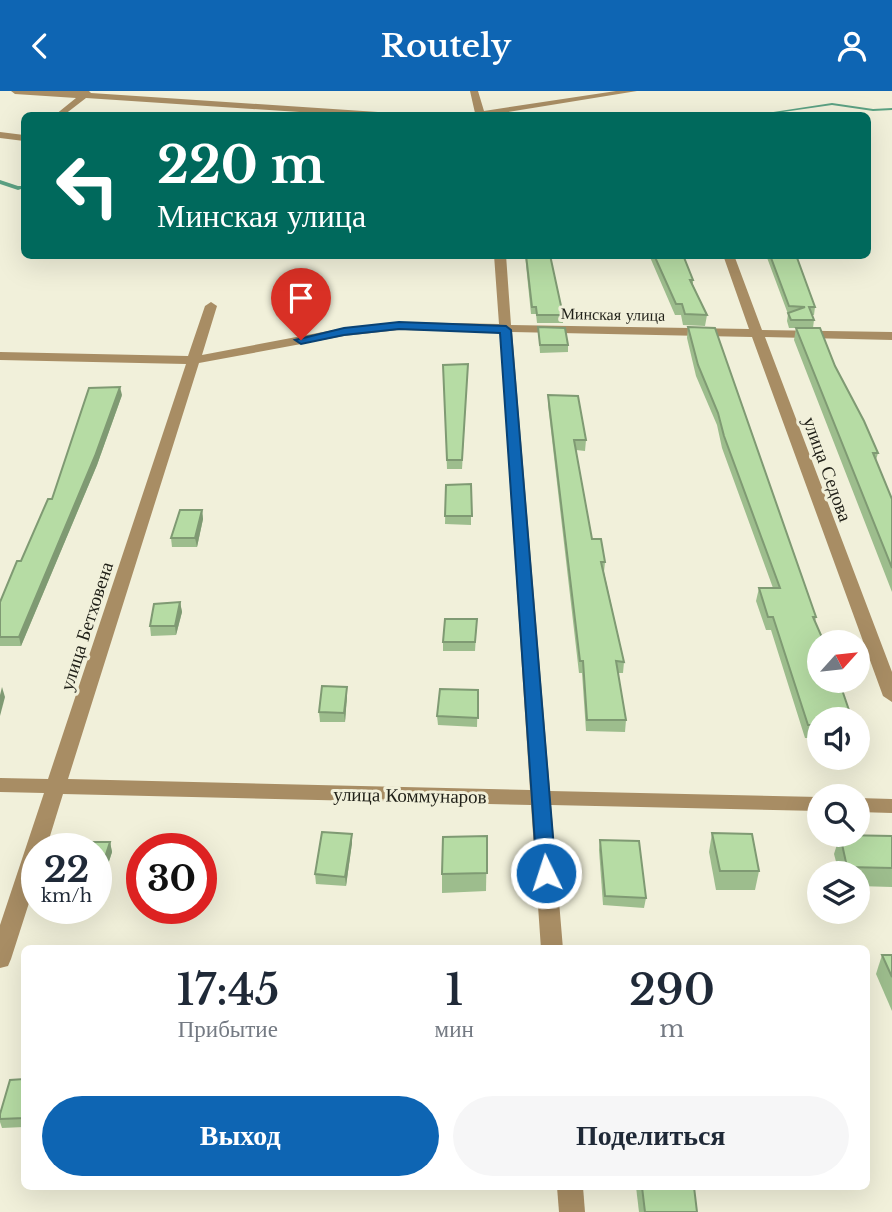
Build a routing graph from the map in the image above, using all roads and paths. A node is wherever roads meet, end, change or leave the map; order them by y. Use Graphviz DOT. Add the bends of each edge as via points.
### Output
graph roads {
  1 [pos="15,91"];
  2 [pos="474,91"];
  3 [pos="633,91"];
  4 [pos="86,94"];
  5 [pos="63,112"];
  6 [pos="336,112"];
  7 [pos="478,112"];
  8 [pos="497,112"];
  9 [pos="0,135"];
  10 [pos="21,138"];
  11 [pos="500,259"];
  12 [pos="729,259"];
  13 [pos="211,306"];
  14 [pos="506,330"];
  15 [pos="757,333"];
  16 [pos="892,335"];
  17 [pos="0,356"];
  18 [pos="194,360"];
  19 [pos="892,696"];
  20 [pos="0,785"];
  21 [pos="56,786"];
  22 [pos="541,798"];
  23 [pos="807,804"];
  24 [pos="870,805"];
  25 [pos="892,806"];
  26 [pos="552,945"];
  27 [pos="0,959"];
  28 [pos="570,1190"];
  29 [pos="572,1212"];
  1 -- 4 [label="street"];
  2 -- 7 [label="street"];
  3 -- 8 [label="street"];
  4 -- 5 [label="street"];
  4 -- 6 [label="street"];
  9 -- 10 [label="street"];
  11 -- 14 [label="street"];
  12 -- 15 [label="street, улица Седова"];
  13 -- 18 [label="street, улица Бетховена"];
  14 -- 15 [label="street, Минская улица"];
  14 -- 18 [label="street, Минская улица" via="399,326"];
  14 -- 22 [label="street"];
  15 -- 16 [label="street, Минская улица"];
  15 -- 19 [label="street, улица Седова"];
  17 -- 18 [label="street, Минская улица"];
  18 -- 21 [label="street, улица Бетховена"];
  20 -- 21 [label="street, улица Коммунаров"];
  21 -- 22 [label="street, улица Коммунаров"];
  21 -- 27 [label="street, улица Бетховена"];
  22 -- 23 [label="street, улица Коммунаров"];
  22 -- 26 [label="street"];
  24 -- 25 [label="street"];
  28 -- 29 [label="street"];
}
